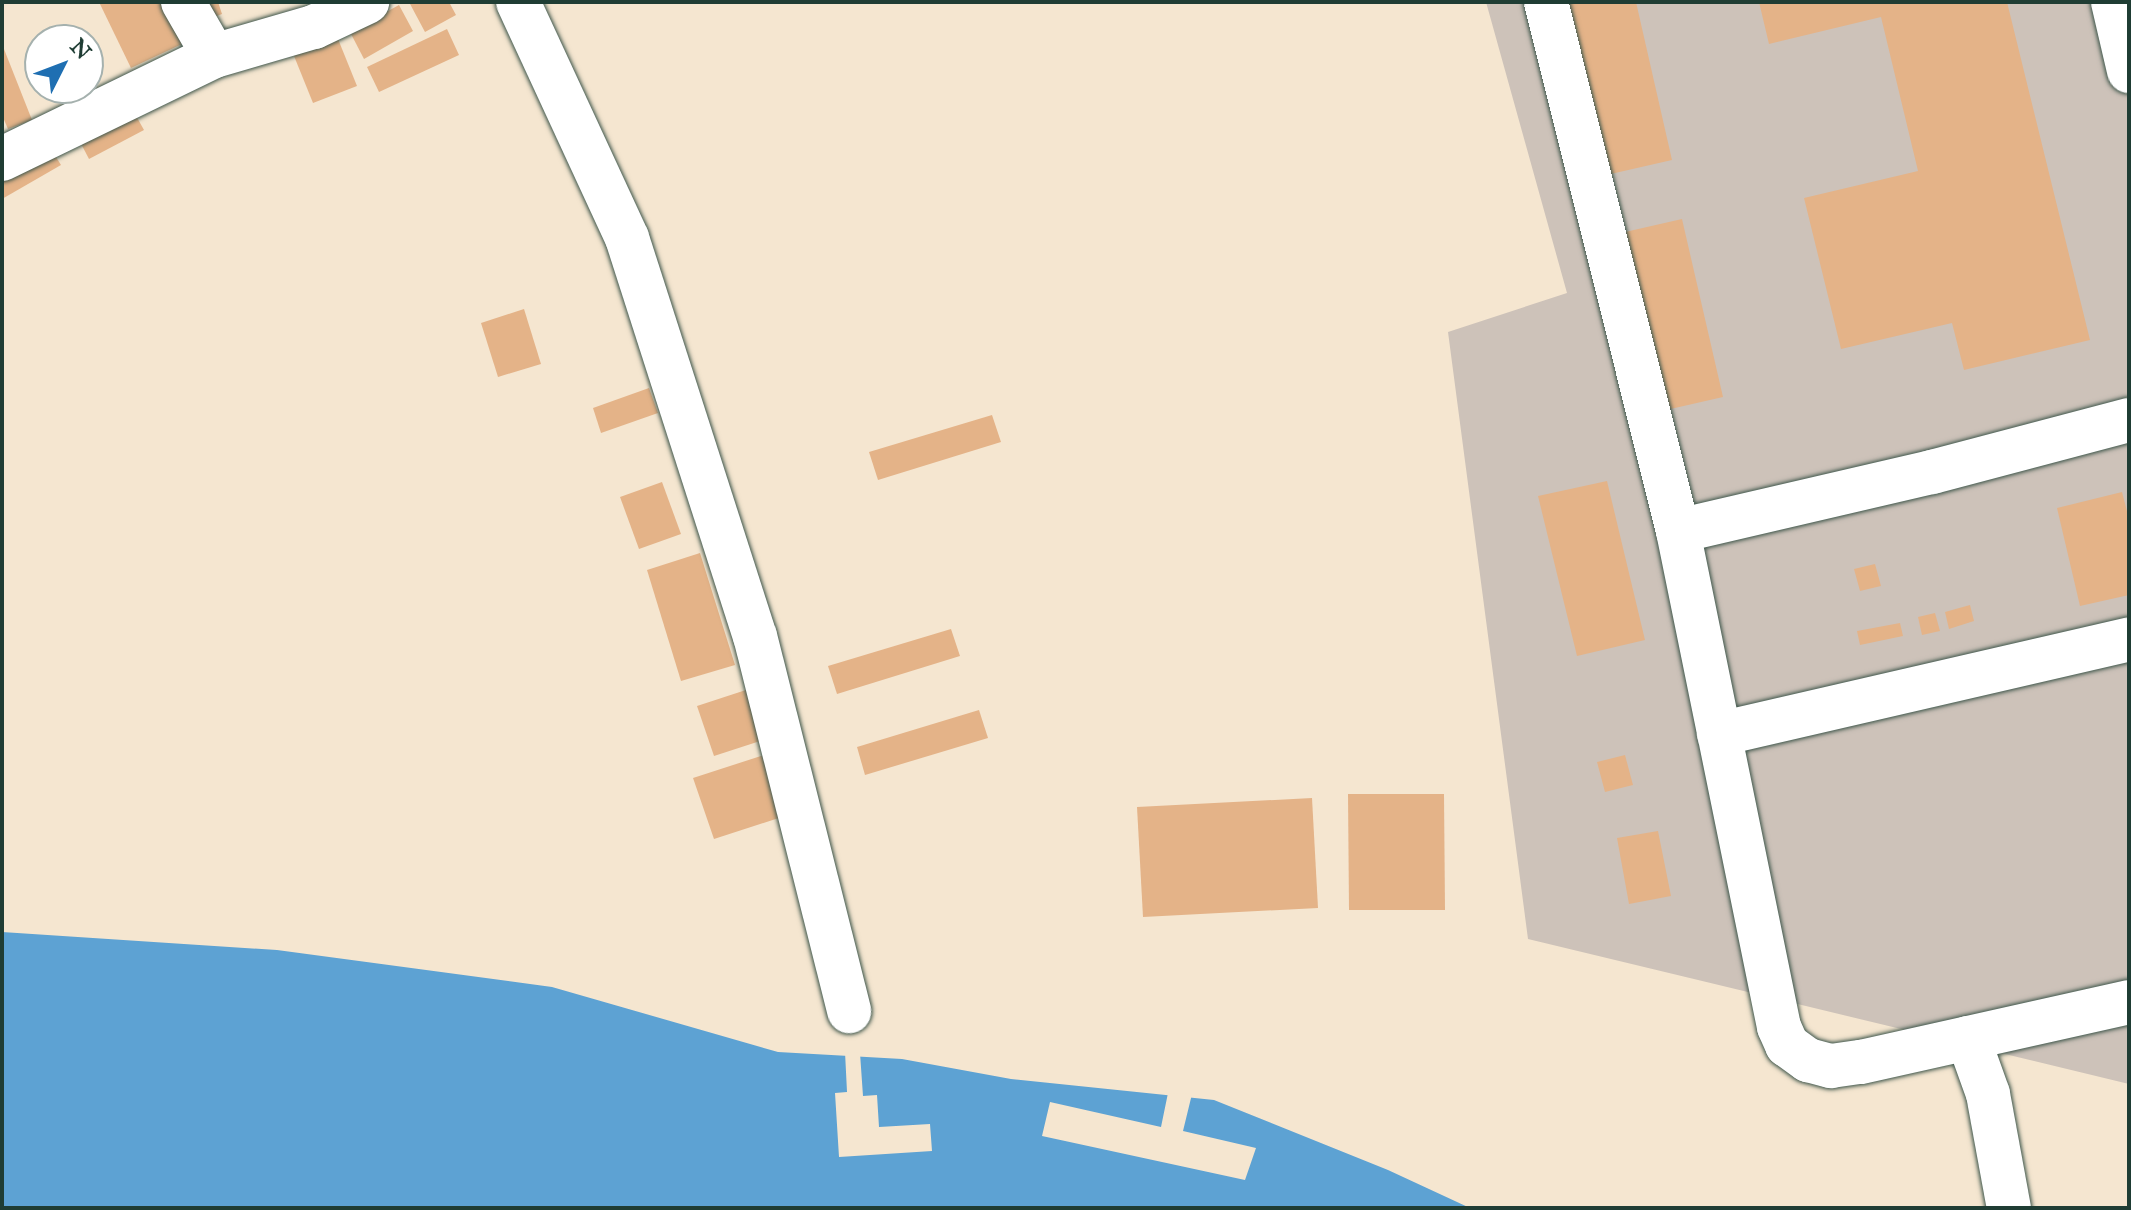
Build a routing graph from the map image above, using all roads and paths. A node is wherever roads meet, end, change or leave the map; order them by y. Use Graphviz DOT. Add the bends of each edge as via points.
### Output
graph roads {
  1 [pos="183,2"];
  2 [pos="367,2"];
  3 [pos="518,2"];
  4 [pos="1546,2"];
  5 [pos="2113,2"];
  6 [pos="214,56"];
  7 [pos="2129,71"];
  8 [pos="2,159"];
  9 [pos="2129,420"];
  10 [pos="1678,531"];
  11 [pos="2129,639"];
  12 [pos="1719,734"];
  13 [pos="2129,1002"];
  14 [pos="849,1011"];
  15 [pos="1968,1038"];
  16 [pos="2009,1208"];
  1 -- 6 [label="street"];
  2 -- 6 [label="street" via="314,27"];
  3 -- 14 [label="street" via="627,238 755,636"];
  4 -- 10 [label="street"];
  5 -- 7 [label="street"];
  6 -- 8 [label="street"];
  9 -- 10 [label="street"];
  10 -- 12 [label="street"];
  11 -- 12 [label="street"];
  12 -- 15 [label="street" via="1787,1045 1808,1060 1831,1066"];
  13 -- 15 [label="street"];
  15 -- 16 [label="street" via="1988,1094"];
}
